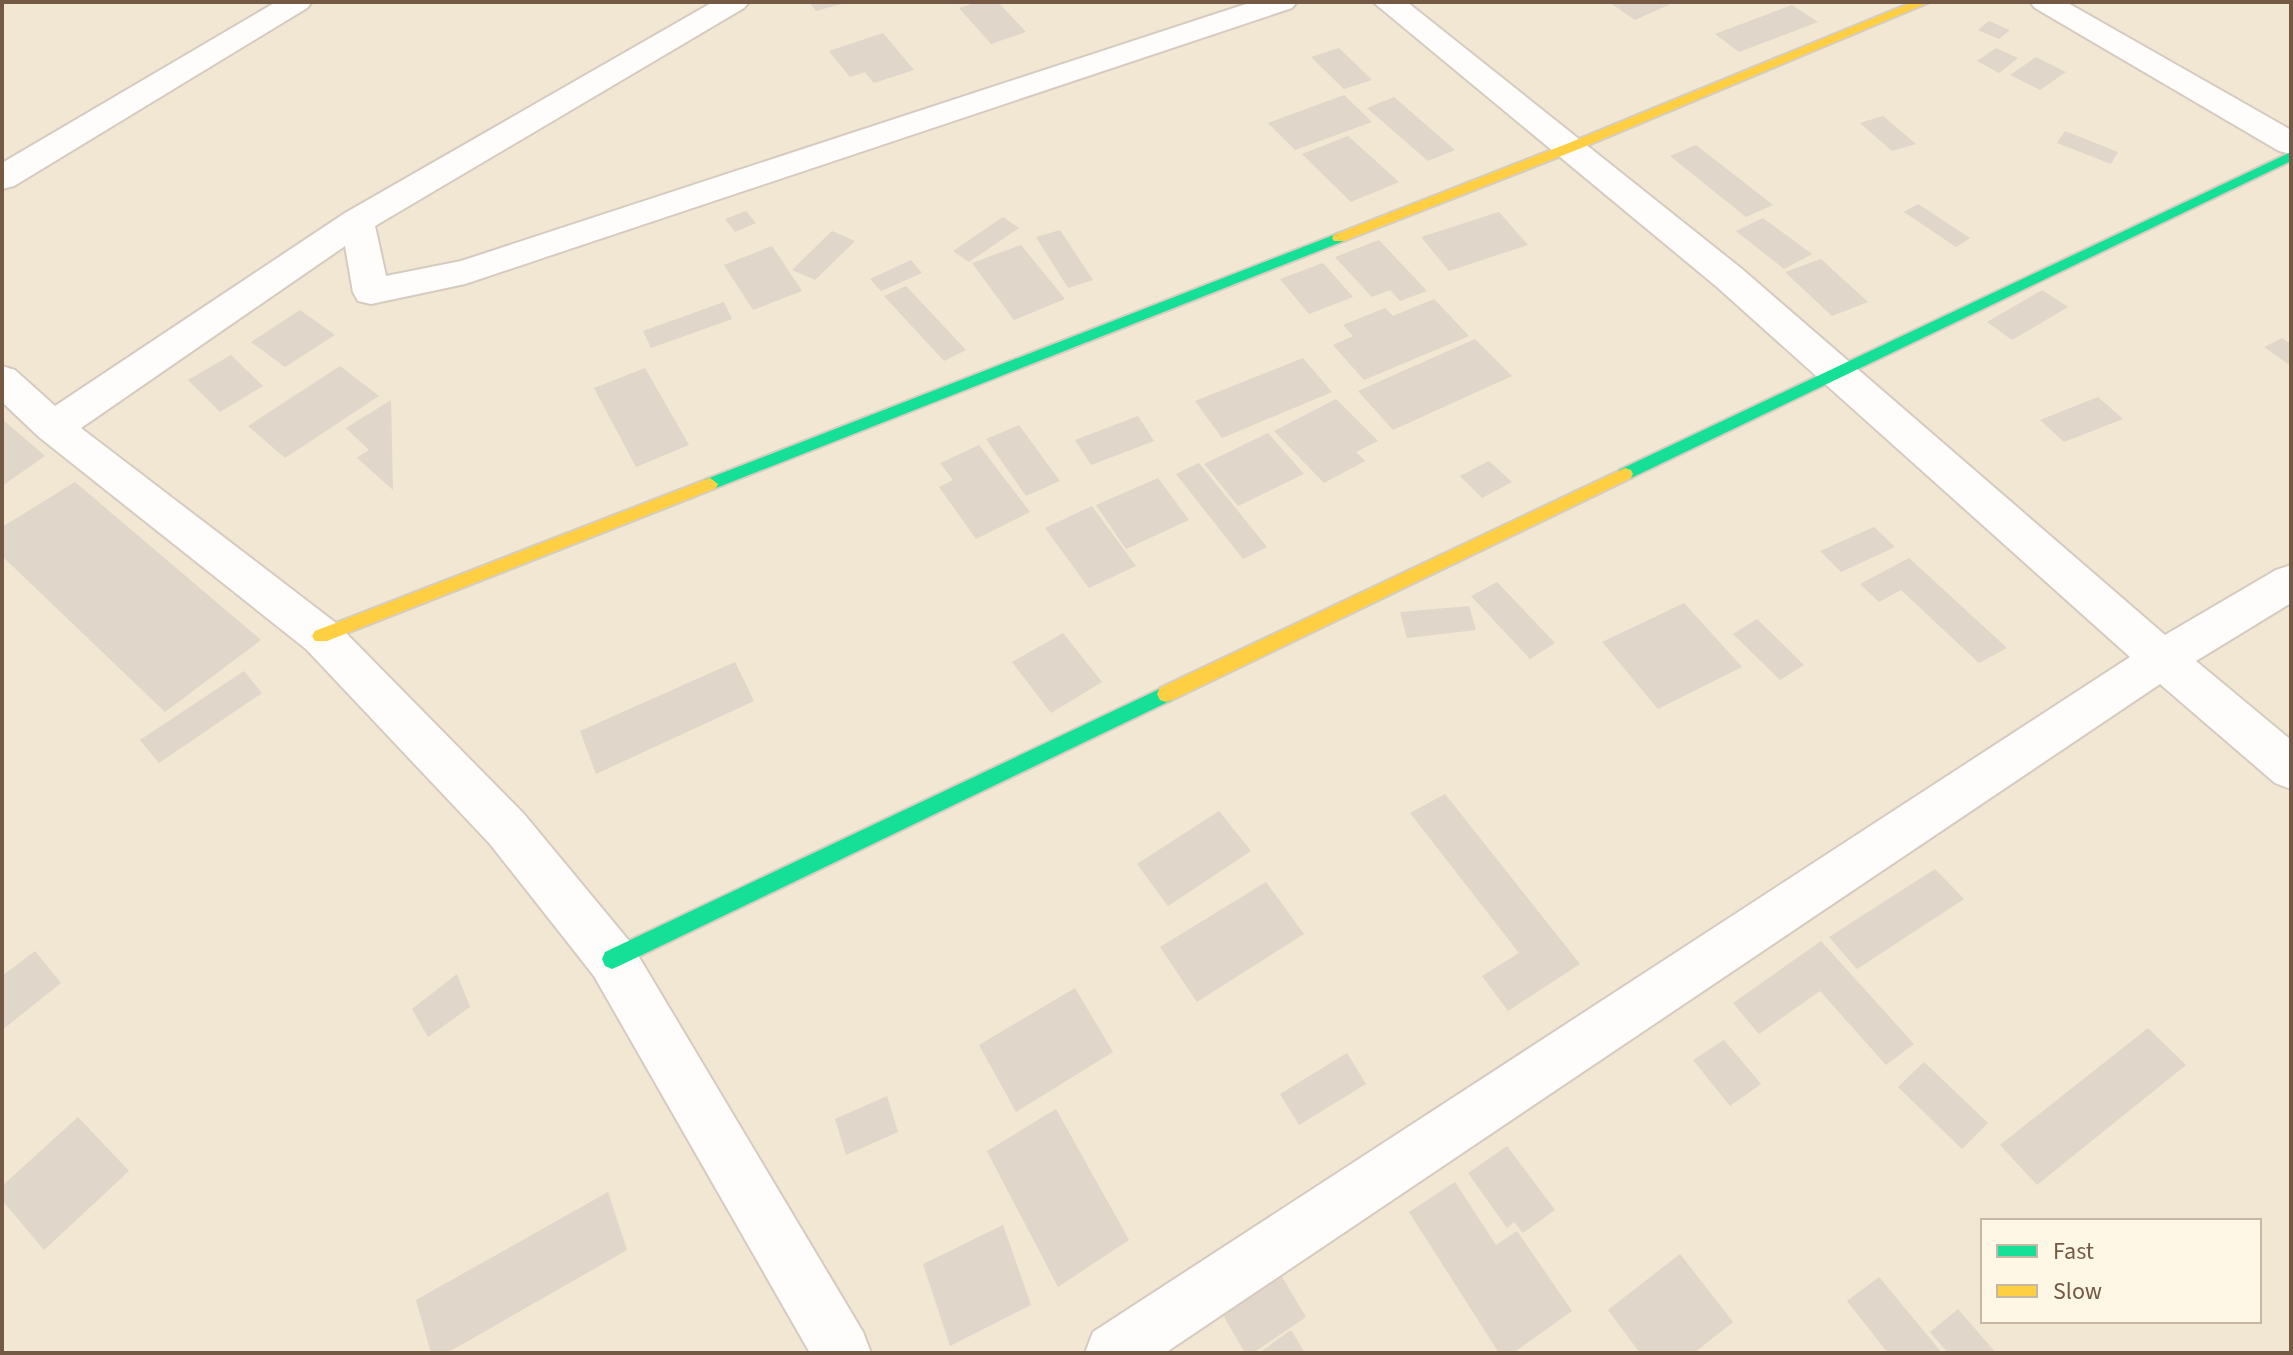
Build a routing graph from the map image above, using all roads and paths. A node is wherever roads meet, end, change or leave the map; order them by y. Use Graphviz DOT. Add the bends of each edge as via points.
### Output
graph roads {
  1 [pos="297,2"];
  2 [pos="734,2"];
  3 [pos="1282,2"];
  4 [pos="1388,2"];
  5 [pos="1924,2"];
  6 [pos="2045,2"];
  7 [pos="2291,144"];
  8 [pos="1574,146"];
  9 [pos="2291,156"];
  10 [pos="2,178"];
  11 [pos="357,221"];
  12 [pos="1840,372"];
  13 [pos="2,380"];
  14 [pos="53,427"];
  15 [pos="2291,582"];
  16 [pos="321,636"];
  17 [pos="2160,660"];
  18 [pos="2291,768"];
  19 [pos="612,959"];
  20 [pos="842,1353"];
  21 [pos="1114,1353"];
  1 -- 10 [label="street"];
  2 -- 11 [label="street"];
  3 -- 11 [label="street" via="465,272 371,292"];
  4 -- 8 [label="street"];
  5 -- 8 [label="street"];
  6 -- 7 [label="street"];
  8 -- 12 [label="street"];
  8 -- 16 [label="street"];
  9 -- 12 [label="street"];
  11 -- 14 [label="street"];
  12 -- 17 [label="street"];
  12 -- 19 [label="street"];
  13 -- 14 [label="street"];
  14 -- 16 [label="street"];
  15 -- 17 [label="street"];
  16 -- 19 [label="street" via="507,829"];
  17 -- 18 [label="street"];
  17 -- 21 [label="street"];
  19 -- 20 [label="street"];
}
